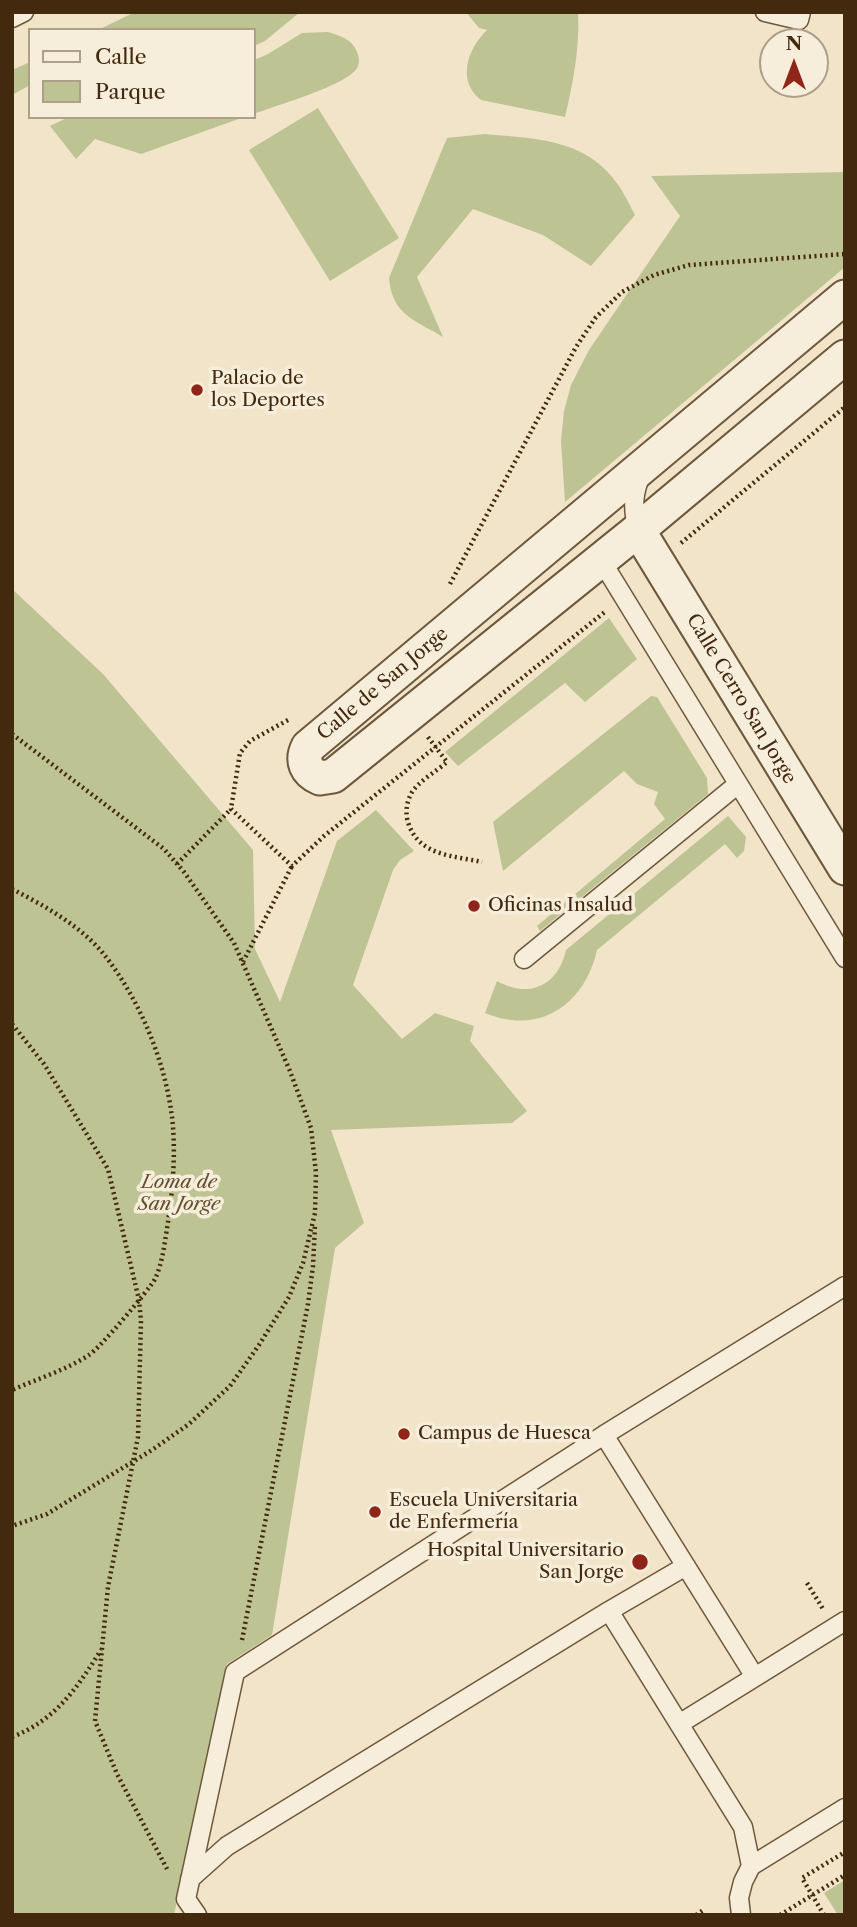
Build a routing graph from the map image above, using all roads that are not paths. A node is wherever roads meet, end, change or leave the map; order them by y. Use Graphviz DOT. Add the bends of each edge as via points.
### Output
graph roads {
  1 [pos="24,12"];
  2 [pos="765,12"];
  3 [pos="801,12"];
  4 [pos="12,18"];
  5 [pos="845,297"];
  6 [pos="845,357"];
  7 [pos="650,461"];
  8 [pos="638,530"];
  9 [pos="601,560"];
  10 [pos="738,784"];
  11 [pos="840,849"];
  12 [pos="845,958"];
  13 [pos="524,959"];
  14 [pos="845,1286"];
  15 [pos="604,1435"];
  16 [pos="686,1566"];
  17 [pos="609,1611"];
  18 [pos="845,1621"];
  19 [pos="755,1676"];
  20 [pos="679,1724"];
  21 [pos="845,1808"];
  22 [pos="751,1866"];
  23 [pos="190,1879"];
  24 [pos="186,1907"];
  25 [pos="197,1915"];
  26 [pos="741,1915"];
  1 -- 4 [label="lane"];
  2 -- 3 [label="lane" via="799,20"];
  5 -- 7 [label="street, Calle de San Jorge"];
  6 -- 8 [label="street, Calle de San Jorge"];
  7 -- 8 [label="lane" via="634,494"];
  7 -- 9 [label="street, Calle de San Jorge" via="308,747 307,769 320,778 333,776"];
  8 -- 9 [label="street, Calle de San Jorge"];
  8 -- 11 [label="street, Calle Cerro San Jorge"];
  9 -- 10 [label="lane"];
  10 -- 12 [label="lane"];
  10 -- 13 [label="lane"];
  14 -- 15 [label="lane"];
  15 -- 16 [label="lane"];
  15 -- 23 [label="lane" via="235,1672"];
  16 -- 17 [label="lane"];
  16 -- 19 [label="lane"];
  17 -- 20 [label="lane"];
  17 -- 23 [label="lane" via="227,1846"];
  18 -- 19 [label="lane"];
  19 -- 20 [label="lane"];
  20 -- 22 [label="lane" via="743,1827"];
  21 -- 22 [label="lane"];
  22 -- 26 [label="lane" via="739,1898"];
  23 -- 24 [label="lane"];
  24 -- 25 [label="lane"];
}
